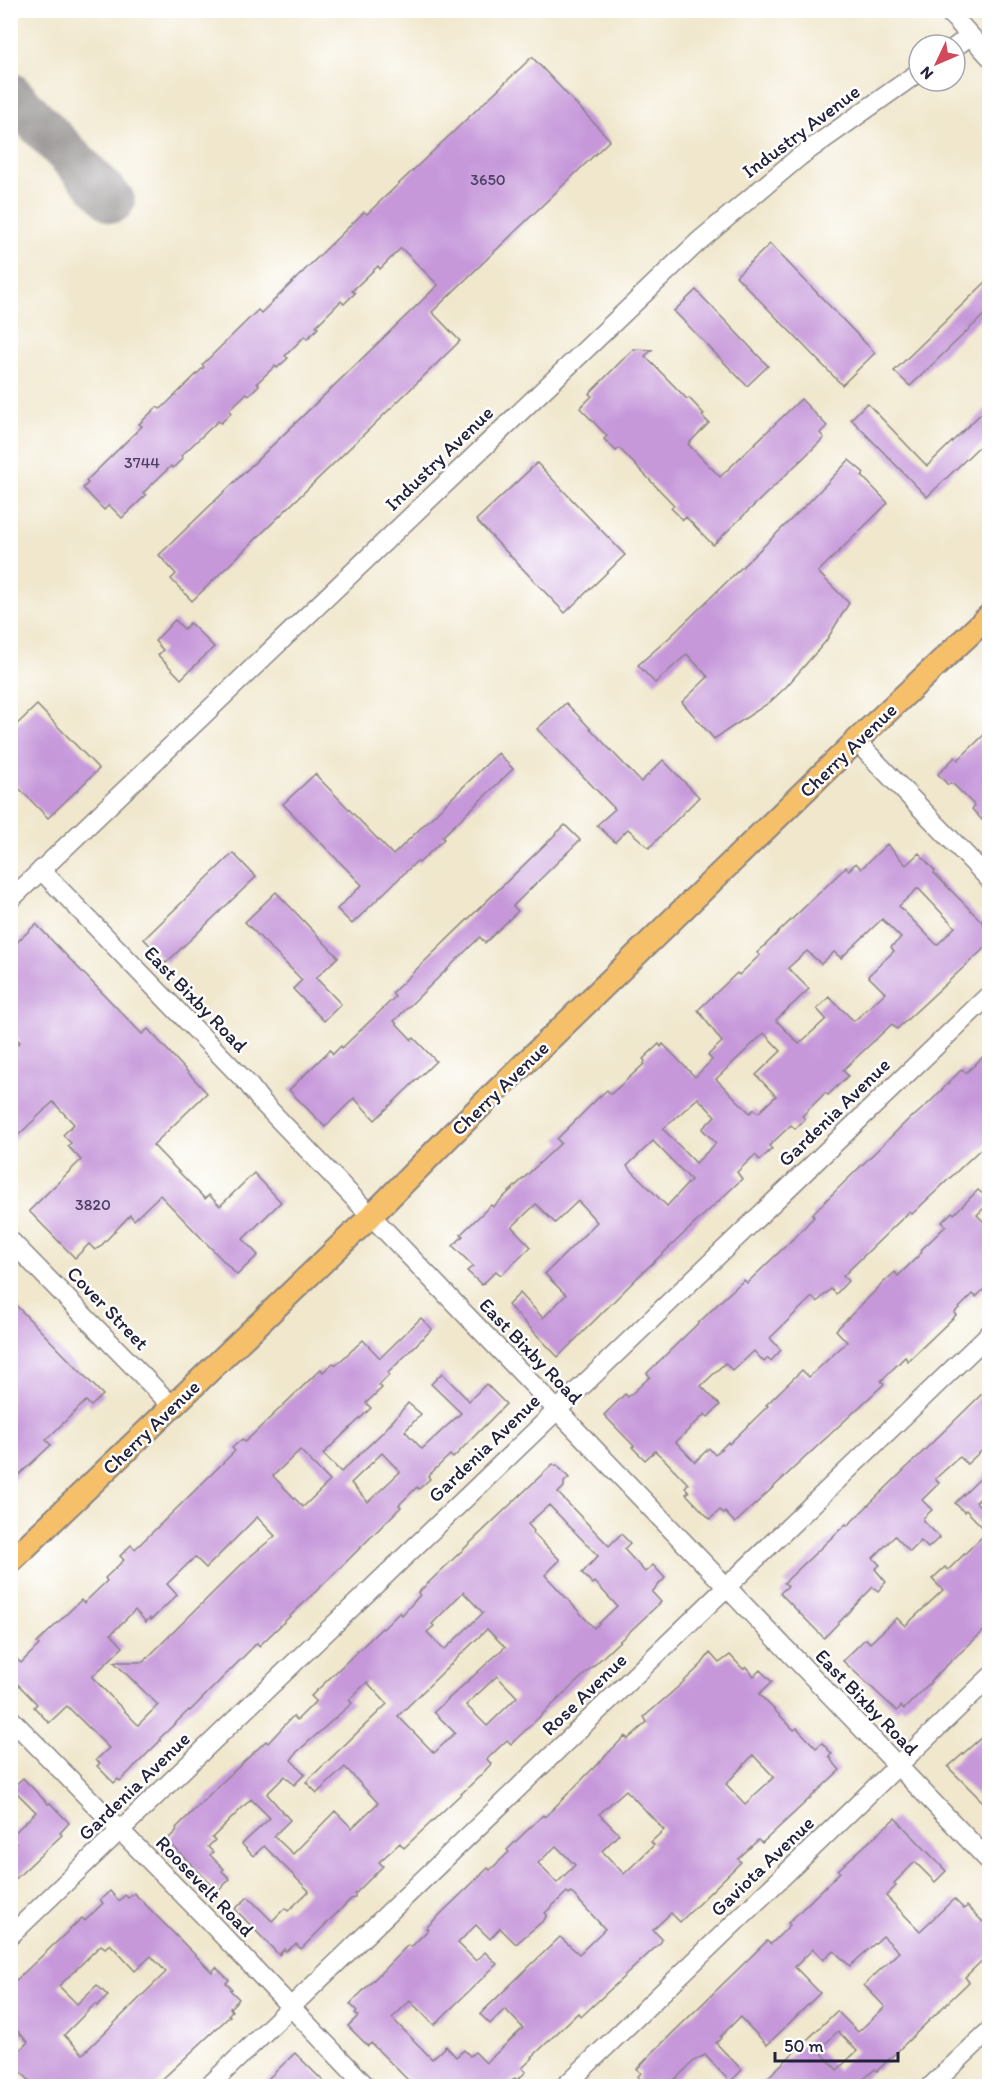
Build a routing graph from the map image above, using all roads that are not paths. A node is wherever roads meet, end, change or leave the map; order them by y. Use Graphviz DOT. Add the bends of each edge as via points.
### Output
graph roads {
  1 [pos="946,10"];
  2 [pos="970,36"];
  3 [pos="967,38"];
  4 [pos="990,57"];
  5 [pos="907,80"];
  6 [pos="990,615"];
  7 [pos="856,741"];
  8 [pos="41,870"];
  9 [pos="990,880"];
  10 [pos="10,900"];
  11 [pos="990,994"];
  12 [pos="370,1217"];
  13 [pos="10,1240"];
  14 [pos="990,1333"];
  15 [pos="173,1407"];
  16 [pos="556,1410"];
  17 [pos="10,1563"];
  18 [pos="727,1588"];
  19 [pos="990,1677"];
  20 [pos="10,1718"];
  21 [pos="898,1766"];
  22 [pos="120,1831"];
  23 [pos="990,1862"];
  24 [pos="10,1936"];
  25 [pos="291,2008"];
  26 [pos="990,2030"];
  27 [pos="209,2086"];
  28 [pos="366,2086"];
  29 [pos="566,2086"];
  30 [pos="931,2086"];
  1 -- 2 [label="street"];
  2 -- 3 [label="street"];
  2 -- 4 [label="street"];
  5 -- 8 [label="street, Industry Avenue" via="799,157 698,242"];
  6 -- 7 [label="main road, Cherry Avenue"];
  7 -- 9 [label="street"];
  7 -- 12 [label="main road, Cherry Avenue"];
  8 -- 10 [label="street, Industry Avenue"];
  8 -- 12 [label="street, East Bixby Road"];
  11 -- 16 [label="street, Gardenia Avenue"];
  12 -- 15 [label="main road, Cherry Avenue"];
  12 -- 16 [label="street, East Bixby Road"];
  13 -- 15 [label="street, Cover Street"];
  14 -- 18 [label="street, Rose Avenue"];
  15 -- 17 [label="main road, Cherry Avenue"];
  16 -- 18 [label="street, East Bixby Road"];
  16 -- 22 [label="street, Gardenia Avenue"];
  18 -- 21 [label="street, East Bixby Road"];
  18 -- 25 [label="street, Rose Avenue"];
  19 -- 21 [label="street, Gaviota Avenue"];
  20 -- 22 [label="street, Roosevelt Road"];
  21 -- 23 [label="street, East Bixby Road"];
  21 -- 29 [label="street, Gaviota Avenue"];
  22 -- 24 [label="street, Gardenia Avenue"];
  22 -- 25 [label="street, Roosevelt Road"];
  25 -- 27 [label="street, Rose Avenue"];
  25 -- 28 [label="street, Roosevelt Road"];
  26 -- 30 [label="street"];
}
